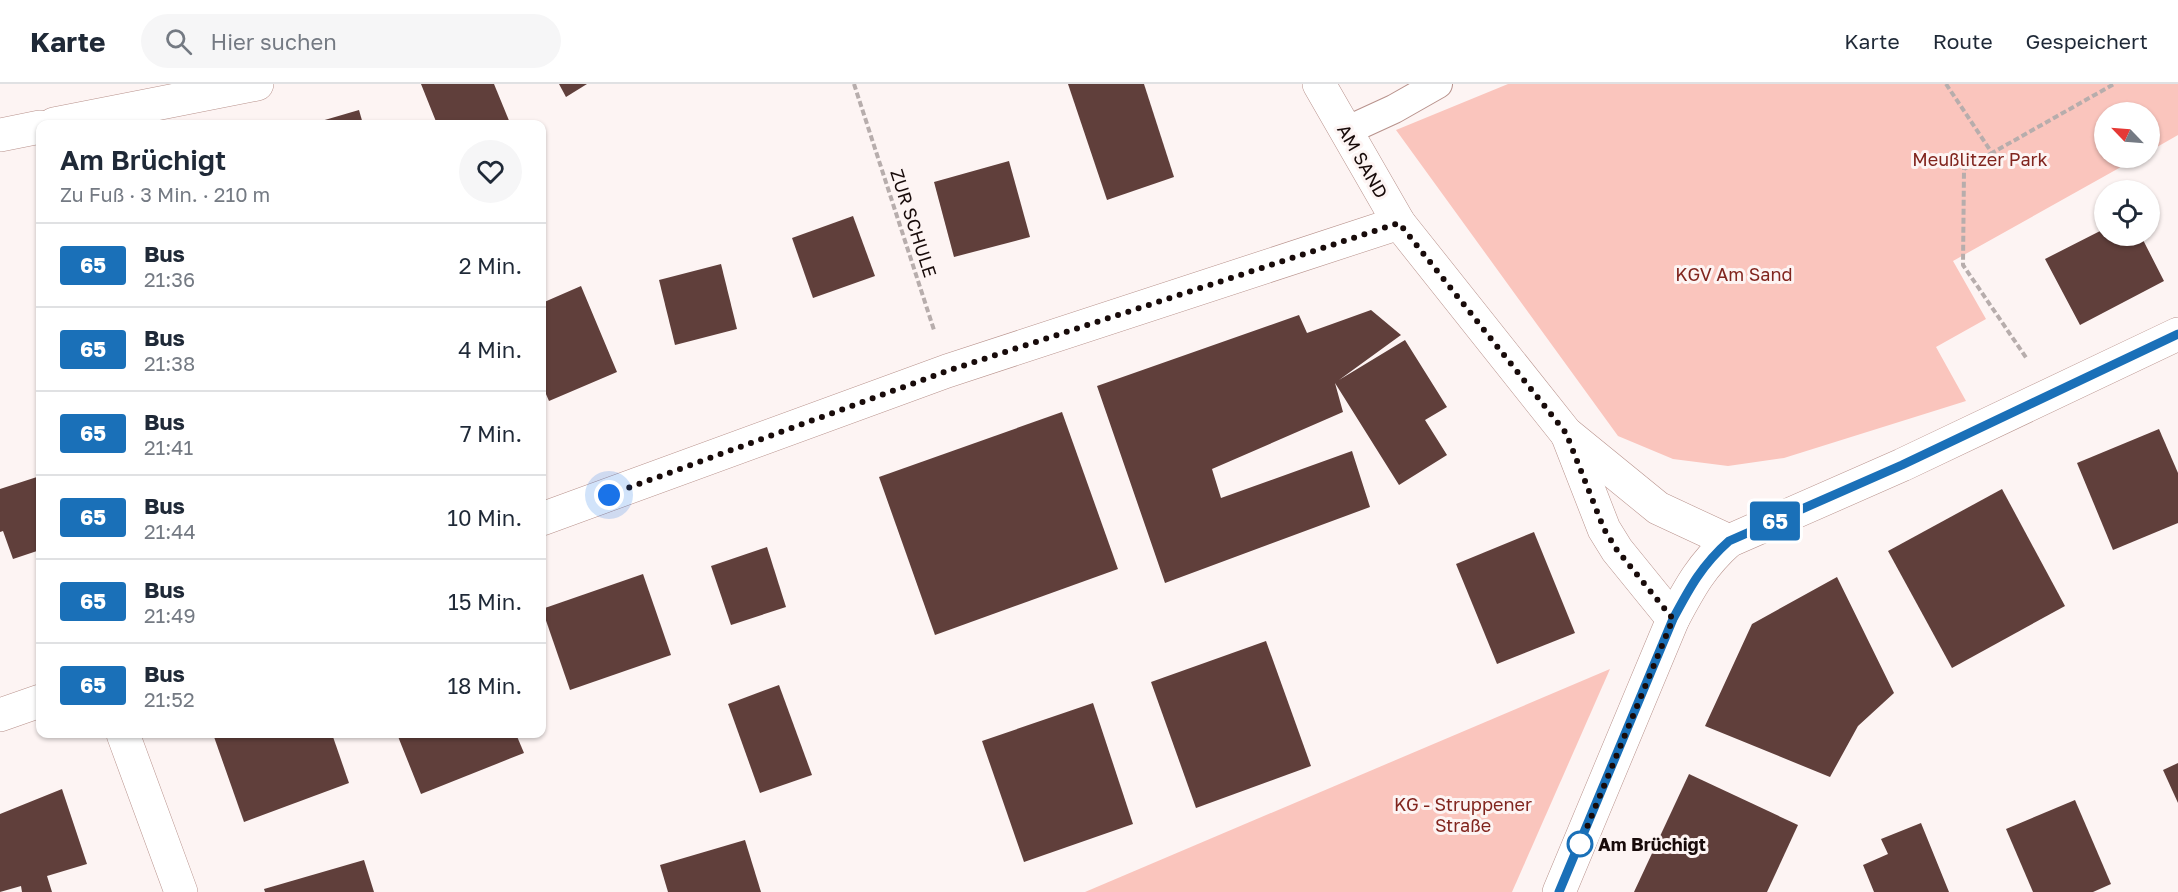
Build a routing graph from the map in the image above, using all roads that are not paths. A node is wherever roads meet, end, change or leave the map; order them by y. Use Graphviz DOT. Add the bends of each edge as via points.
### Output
graph roads {
  1 [pos="257,84"];
  2 [pos="1319,84"];
  3 [pos="1438,84"];
  4 [pos="74,120"];
  5 [pos="36,128"];
  6 [pos="1346,131"];
  7 [pos="0,135"];
  8 [pos="1399,223"];
  9 [pos="2178,334"];
  10 [pos="1566,433"];
  11 [pos="546,518"];
  12 [pos="1729,541"];
  13 [pos="1673,619"];
  14 [pos="36,702"];
  15 [pos="0,715"];
  16 [pos="124,738"];
  17 [pos="181,892"];
  18 [pos="1559,892"];
  1 -- 4 [label="street"];
  2 -- 6 [label="street, AM SAND"];
  3 -- 6 [label="lane"];
  5 -- 7 [label="street"];
  6 -- 8 [label="street, AM SAND"];
  8 -- 10 [label="street, AM SAND"];
  8 -- 11 [label="street" via="947,371"];
  9 -- 12 [label="street" via="1902,465"];
  10 -- 12 [label="street, AM SAND" via="1658,508"];
  10 -- 13 [label="street, AM SAND" via="1604,529"];
  12 -- 13 [label="street" via="1709,559"];
  13 -- 18 [label="street"];
  14 -- 15 [label="street"];
  16 -- 17 [label="street"];
}
